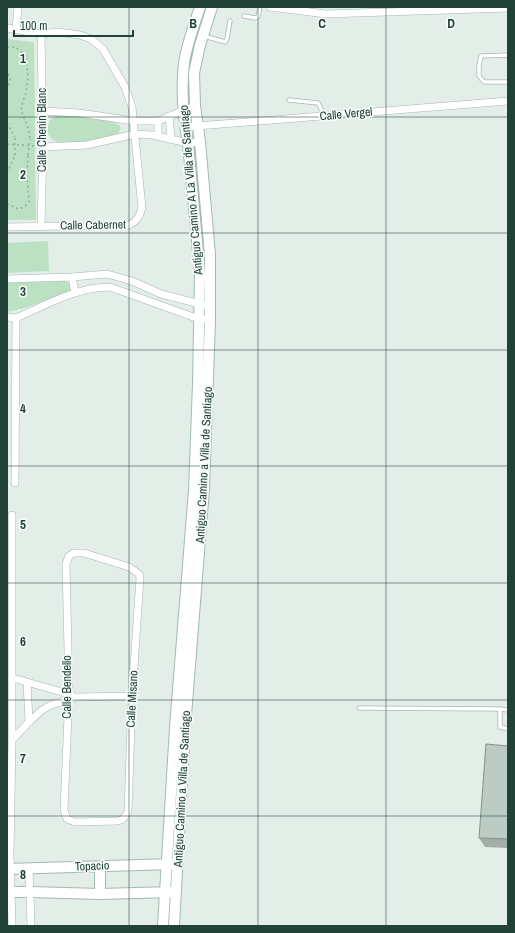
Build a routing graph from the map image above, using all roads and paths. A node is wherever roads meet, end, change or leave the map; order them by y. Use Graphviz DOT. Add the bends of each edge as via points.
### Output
graph roads {
  1 [pos="18,7"];
  2 [pos="200,7"];
  3 [pos="212,7"];
  4 [pos="260,7"];
  5 [pos="270,7"];
  6 [pos="508,8"];
  7 [pos="244,16"];
  8 [pos="230,21"];
  9 [pos="7,28"];
  10 [pos="16,29"];
  11 [pos="41,34"];
  12 [pos="203,36"];
  13 [pos="7,47"];
  14 [pos="508,55"];
  15 [pos="7,69"];
  16 [pos="508,82"];
  17 [pos="7,91"];
  18 [pos="289,100"];
  19 [pos="508,101"];
  20 [pos="195,106"];
  21 [pos="42,111"];
  22 [pos="184,111"];
  23 [pos="169,116"];
  24 [pos="323,116"];
  25 [pos="134,121"];
  26 [pos="158,121"];
  27 [pos="7,123"];
  28 [pos="198,126"];
  29 [pos="185,127"];
  30 [pos="135,134"];
  31 [pos="158,136"];
  32 [pos="171,138"];
  33 [pos="200,142"];
  34 [pos="188,143"];
  35 [pos="7,144"];
  36 [pos="43,147"];
  37 [pos="7,173"];
  38 [pos="7,204"];
  39 [pos="41,226"];
  40 [pos="7,227"];
  41 [pos="72,277"];
  42 [pos="7,279"];
  43 [pos="75,293"];
  44 [pos="199,305"];
  45 [pos="210,306"];
  46 [pos="7,317"];
  47 [pos="16,318"];
  48 [pos="199,319"];
  49 [pos="210,320"];
  50 [pos="15,484"];
  51 [pos="12,515"];
  52 [pos="69,556"];
  53 [pos="12,678"];
  54 [pos="27,682"];
  55 [pos="132,696"];
  56 [pos="68,697"];
  57 [pos="359,708"];
  58 [pos="500,709"];
  59 [pos="508,710"];
  60 [pos="29,722"];
  61 [pos="508,729"];
  62 [pos="12,740"];
  63 [pos="67,819"];
  64 [pos="167,863"];
  65 [pos="178,864"];
  66 [pos="100,866"];
  67 [pos="29,868"];
  68 [pos="9,869"];
  69 [pos="9,892"];
  70 [pos="30,892"];
  71 [pos="165,892"];
  72 [pos="177,892"];
  73 [pos="100,894"];
  74 [pos="12,926"];
  75 [pos="31,926"];
  76 [pos="163,926"];
  77 [pos="174,926"];
  1 -- 10 [label="street"];
  2 -- 22 [label="street, Antiguo Camino A La Villa de Santiago" via="184,63"];
  3 -- 12 [label="street, Antiguo Camino a Villa de Santiago"];
  4 -- 7 [label="lane" via="255,18"];
  5 -- 6 [label="street" via="326,14"];
  8 -- 12 [label="lane" via="225,42"];
  9 -- 10 [label="street"];
  10 -- 11 [label="street"];
  11 -- 21 [label="street, Calle Chenin Blanc"];
  11 -- 25 [label="street" via="65,32 97,42 125,87"];
  12 -- 20 [label="street, Antiguo Camino a Villa de Santiago" via="194,74"];
  13 -- 38 [label="path, bridge" via="15,47 26,55 28,77 22,110 30,139 27,174 29,202 19,209"];
  14 -- 16 [label="lane" via="481,56 478,76 484,82"];
  15 -- 17 [label="path" via="10,79"];
  18 -- 24 [label="lane" via="318,103"];
  19 -- 24 [label="street, Calle Vergel"];
  20 -- 22 [label="street"];
  20 -- 28 [label="street, Antiguo Camino a Villa de Santiago"];
  21 -- 25 [label="street" via="79,113"];
  21 -- 36 [label="street, Calle Chenin Blanc"];
  22 -- 23 [label="street"];
  22 -- 29 [label="street, Antiguo Camino A La Villa de Santiago"];
  23 -- 26 [label="street"];
  23 -- 32 [label="street"];
  24 -- 28 [label="street, Calle Vergel"];
  25 -- 26 [label="street"];
  25 -- 30 [label="street"];
  26 -- 31 [label="street"];
  27 -- 37 [label="path, bridge" via="15,137 15,155"];
  28 -- 29 [label="street, Calle Vergel"];
  28 -- 33 [label="street, Antiguo Camino a Villa de Santiago"];
  29 -- 34 [label="street, Antiguo Camino A La Villa de Santiago"];
  30 -- 31 [label="street"];
  30 -- 36 [label="street" via="87,145"];
  30 -- 39 [label="street, Calle Cabernet" via="142,208 134,224"];
  31 -- 32 [label="street"];
  32 -- 34 [label="street"];
  33 -- 34 [label="street"];
  33 -- 45 [label="street, Antiguo Camino a Villa de Santiago" via="210,255"];
  34 -- 44 [label="street, Antiguo Camino A La Villa de Santiago" via="199,254"];
  35 -- 36 [label="path"];
  36 -- 39 [label="street, Calle Chenin Blanc"];
  39 -- 40 [label="street, Calle Cabernet"];
  41 -- 42 [label="street"];
  41 -- 43 [label="street"];
  41 -- 44 [label="street" via="107,274 118,276 161,294"];
  43 -- 47 [label="street"];
  43 -- 48 [label="street" via="110,287"];
  44 -- 45 [label="street"];
  44 -- 48 [label="street, Antiguo Camino A La Villa de Santiago"];
  45 -- 49 [label="street, Antiguo Camino a Villa de Santiago"];
  46 -- 47 [label="street"];
  47 -- 50 [label="street"];
  48 -- 49 [label="street"];
  48 -- 64 [label="street, Antiguo Camino A La Villa de Santiago" via="194,490"];
  49 -- 65 [label="street, Antiguo Camino a Villa de Santiago" via="204,489"];
  51 -- 53 [label="street"];
  52 -- 55 [label="street, Calle Misano" via="84,553 129,567 139,574"];
  52 -- 56 [label="street, Calle Bendello" via="66,564"];
  53 -- 54 [label="street"];
  53 -- 62 [label="street"];
  54 -- 56 [label="street"];
  54 -- 60 [label="street"];
  55 -- 56 [label="street"];
  55 -- 63 [label="street, Calle Misano" via="128,812 118,821 75,822"];
  56 -- 60 [label="street" via="42,710"];
  56 -- 63 [label="street, Calle Bendello" via="64,810"];
  57 -- 58 [label="lane"];
  58 -- 59 [label="lane"];
  58 -- 61 [label="lane" via="500,727"];
  60 -- 62 [label="street"];
  62 -- 68 [label="street"];
  64 -- 65 [label="street, Topacio"];
  64 -- 66 [label="street, Topacio"];
  64 -- 71 [label="street, Antiguo Camino A La Villa de Santiago"];
  65 -- 72 [label="street, Antiguo Camino a Villa de Santiago"];
  66 -- 67 [label="street, Topacio"];
  66 -- 73 [label="street"];
  67 -- 68 [label="street, Topacio"];
  67 -- 70 [label="street"];
  68 -- 69 [label="street"];
  69 -- 70 [label="street"];
  69 -- 74 [label="street"];
  70 -- 73 [label="street"];
  70 -- 75 [label="street"];
  71 -- 72 [label="street"];
  71 -- 73 [label="street"];
  71 -- 76 [label="street, Antiguo Camino A La Villa de Santiago"];
  72 -- 77 [label="street, Antiguo Camino a Villa de Santiago"];
}
